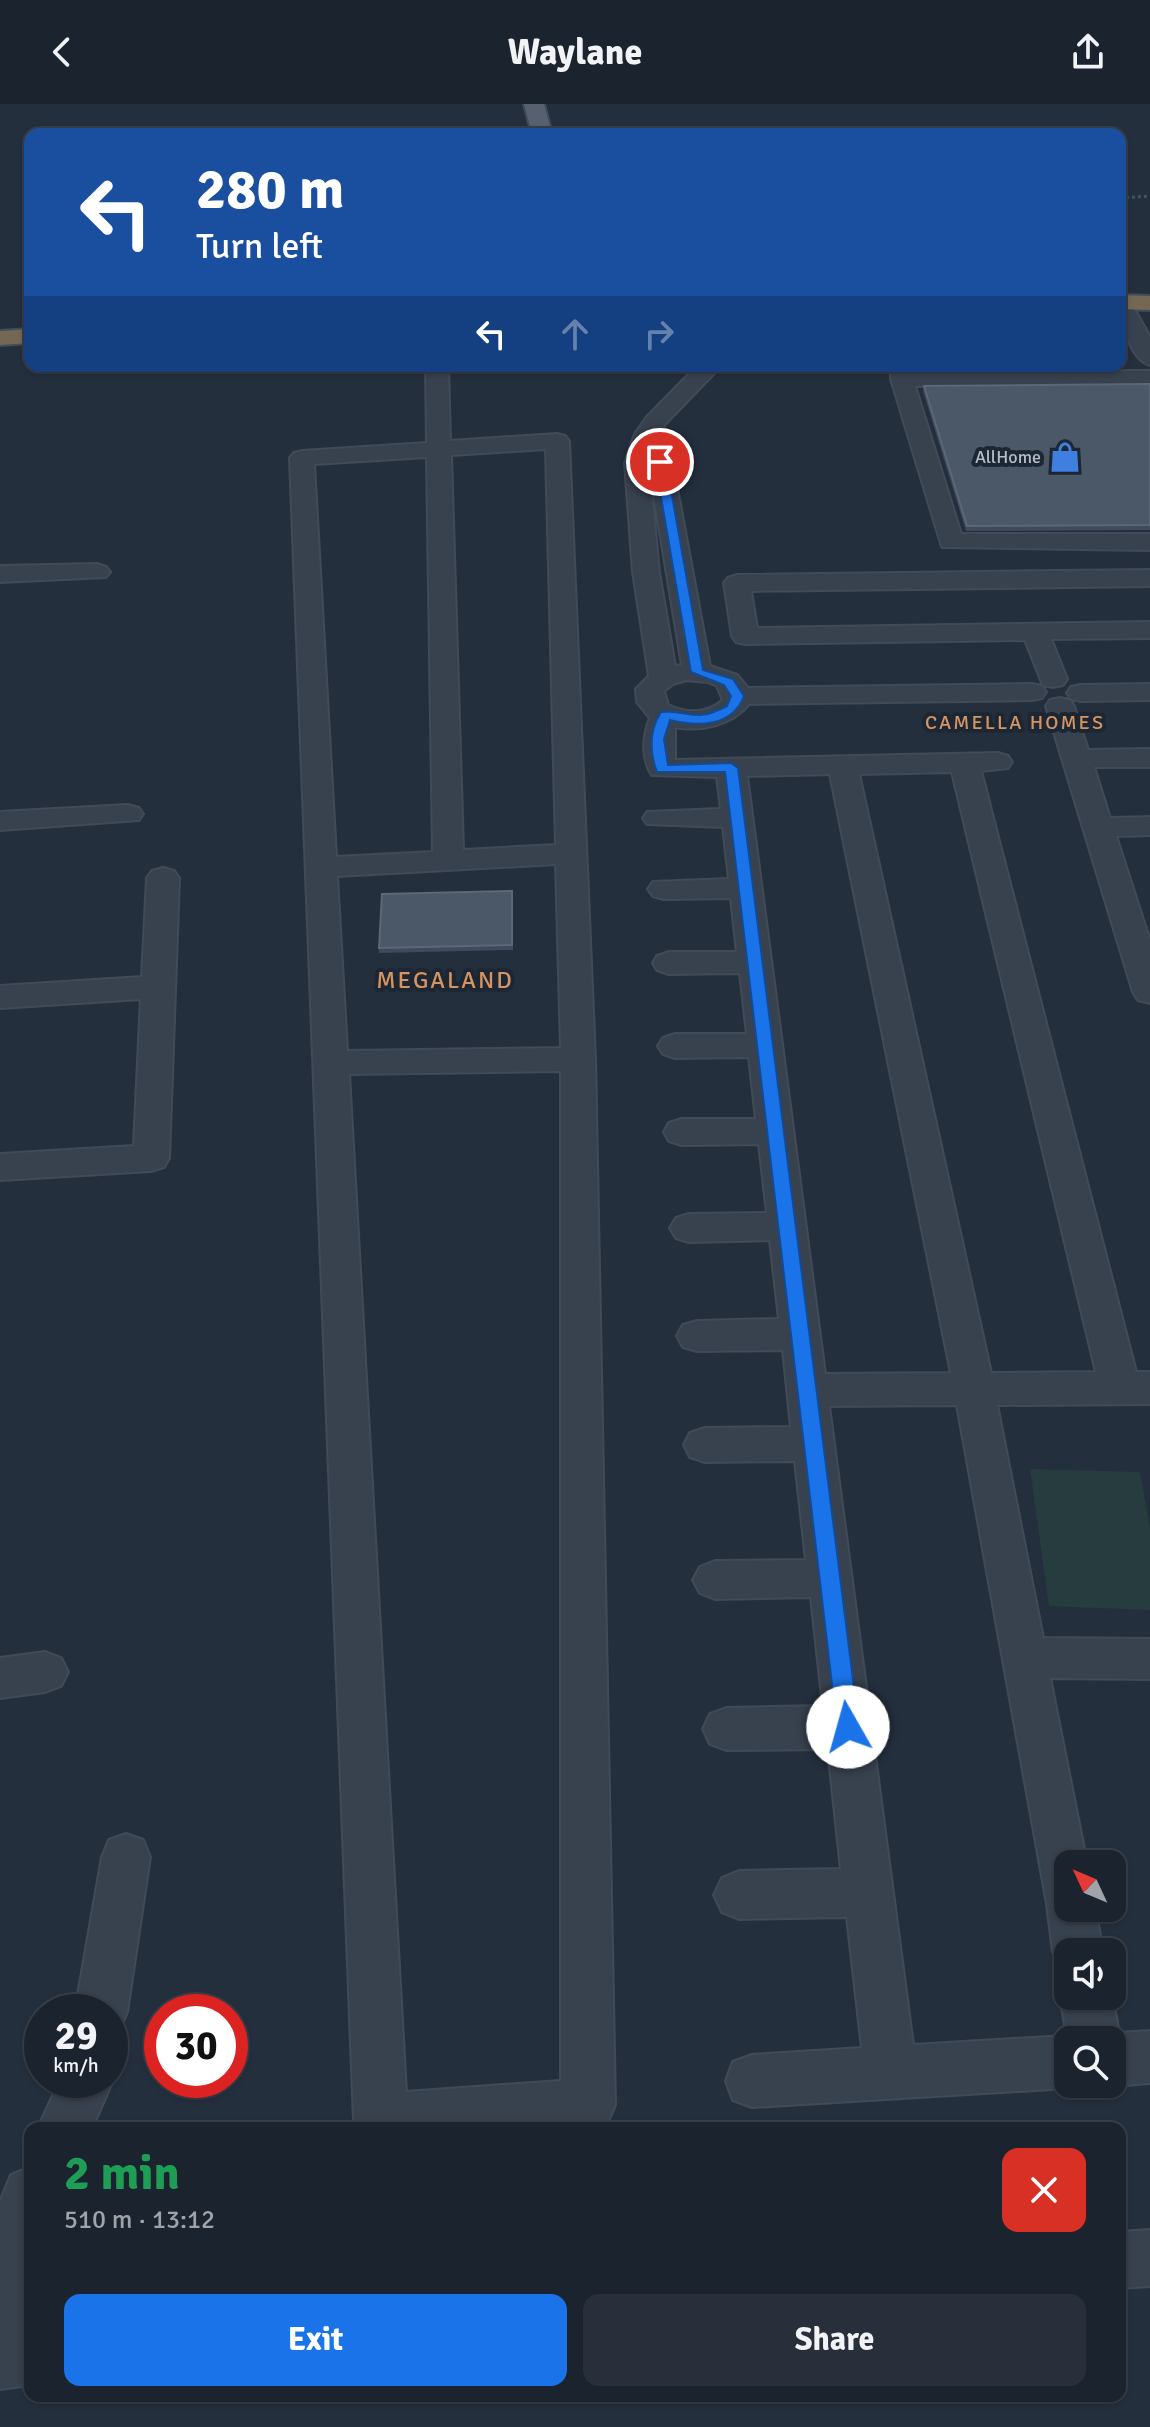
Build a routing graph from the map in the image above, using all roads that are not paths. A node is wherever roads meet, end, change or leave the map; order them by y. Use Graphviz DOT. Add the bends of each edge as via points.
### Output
graph roads {
  1 [pos="534,104"];
  2 [pos="540,128"];
  3 [pos="1126,302"];
  4 [pos="1150,303"];
  5 [pos="1126,313"];
  6 [pos="24,336"];
  7 [pos="0,338"];
  8 [pos="1126,359"];
  9 [pos="1150,359"];
  10 [pos="437,372"];
  11 [pos="718,372"];
  12 [pos="718,372"];
  13 [pos="902,372"];
  14 [pos="1150,378"];
  15 [pos="439,449"];
  16 [pos="1150,542"];
  17 [pos="97,572"];
  18 [pos="0,574"];
  19 [pos="1150,578"];
  20 [pos="1150,630"];
  21 [pos="1035,632"];
  22 [pos="697,672"];
  23 [pos="663,678"];
  24 [pos="1150,692"];
  25 [pos="1056,693"];
  26 [pos="738,696"];
  27 [pos="666,715"];
  28 [pos="1150,758"];
  29 [pos="1076,759"];
  30 [pos="843,765"];
  31 [pos="731,768"];
  32 [pos="128,814"];
  33 [pos="658,818"];
  34 [pos="737,818"];
  35 [pos="0,821"];
  36 [pos="1150,826"];
  37 [pos="1098,827"];
  38 [pos="569,854"];
  39 [pos="448,860"];
  40 [pos="322,867"];
  41 [pos="163,878"];
  42 [pos="746,888"];
  43 [pos="664,889"];
  44 [pos="1135,900"];
  45 [pos="755,962"];
  46 [pos="669,963"];
  47 [pos="1149,982"];
  48 [pos="159,987"];
  49 [pos="0,997"];
  50 [pos="765,1045"];
  51 [pos="675,1046"];
  52 [pos="578,1059"];
  53 [pos="331,1063"];
  54 [pos="775,1131"];
  55 [pos="682,1132"];
  56 [pos="0,1167"];
  57 [pos="787,1226"];
  58 [pos="689,1228"];
  59 [pos="800,1334"];
  60 [pos="697,1336"];
  61 [pos="1135,1388"];
  62 [pos="974,1389"];
  63 [pos="807,1390"];
  64 [pos="813,1444"];
  65 [pos="705,1445"];
  66 [pos="830,1578"];
  67 [pos="715,1580"];
  68 [pos="1026,1658"];
  69 [pos="1150,1659"];
  70 [pos="45,1672"];
  71 [pos="0,1678"];
  72 [pos="848,1727"];
  73 [pos="726,1729"];
  74 [pos="1060,1850"];
  75 [pos="126,1857"];
  76 [pos="868,1892"];
  77 [pos="739,1895"];
  78 [pos="104,1994"];
  79 [pos="1150,2057"];
  80 [pos="1126,2059"];
  81 [pos="1054,2063"];
  82 [pos="891,2074"];
  83 [pos="752,2081"];
  84 [pos="79,2098"];
  85 [pos="68,2122"];
  86 [pos="24,2213"];
  87 [pos="1150,2258"];
  88 [pos="1126,2260"];
  89 [pos="0,2319"];
  90 [pos="24,2357"];
  91 [pos="0,2360"];
  1 -- 2 [label="main road"];
  3 -- 4 [label="highway"];
  5 -- 9 [label="street"];
  6 -- 7 [label="highway"];
  8 -- 9 [label="street"];
  10 -- 15 [label="street"];
  11 -- 22 [label="street" via="673,427 660,462"];
  12 -- 23 [label="street" via="654,423 639,447 646,572"];
  13 -- 14 [label="street"];
  13 -- 16 [label="street" via="951,542"];
  15 -- 38 [label="street" via="557,441"];
  15 -- 39 [label="street"];
  15 -- 40 [label="street" via="302,458"];
  17 -- 18 [label="street"];
  19 -- 21 [label="street" via="737,583 745,636"];
  20 -- 21 [label="street"];
  21 -- 25 [label="street"];
  22 -- 23 [label="street"];
  22 -- 26 [label="street" via="729,682"];
  23 -- 27 [label="street" via="649,696"];
  24 -- 25 [label="street"];
  25 -- 26 [label="street"];
  25 -- 29 [label="street"];
  26 -- 27 [label="street" via="732,709 714,718"];
  27 -- 31 [label="street" via="657,739 662,769"];
  28 -- 29 [label="street"];
  29 -- 37 [label="street"];
  30 -- 31 [label="street"];
  30 -- 61 [label="street" via="981,762"];
  30 -- 62 [label="street"];
  31 -- 34 [label="street"];
  32 -- 35 [label="street"];
  33 -- 34 [label="street"];
  34 -- 42 [label="street"];
  36 -- 37 [label="street"];
  37 -- 44 [label="street"];
  38 -- 39 [label="street"];
  38 -- 52 [label="street"];
  39 -- 40 [label="street"];
  40 -- 53 [label="street"];
  41 -- 48 [label="street"];
  42 -- 43 [label="street"];
  42 -- 45 [label="street"];
  44 -- 47 [label="street"];
  45 -- 46 [label="street"];
  45 -- 50 [label="street"];
  48 -- 49 [label="street"];
  48 -- 56 [label="street" via="151,1158"];
  50 -- 51 [label="street"];
  50 -- 54 [label="street"];
  52 -- 53 [label="street"];
  52 -- 53 [label="street" via="588,2105 381,2121"];
  54 -- 55 [label="street"];
  54 -- 57 [label="street"];
  57 -- 58 [label="street"];
  57 -- 59 [label="street"];
  59 -- 60 [label="street"];
  59 -- 63 [label="street"];
  61 -- 62 [label="street"];
  62 -- 63 [label="street"];
  62 -- 68 [label="street"];
  63 -- 64 [label="street"];
  64 -- 65 [label="street"];
  64 -- 66 [label="street"];
  66 -- 67 [label="street"];
  66 -- 72 [label="street"];
  68 -- 69 [label="street"];
  68 -- 74 [label="street"];
  70 -- 71 [label="street"];
  72 -- 73 [label="street"];
  72 -- 76 [label="street"];
  75 -- 78 [label="street"];
  76 -- 77 [label="street"];
  76 -- 82 [label="street"];
  79 -- 80 [label="street"];
  81 -- 82 [label="street"];
  82 -- 83 [label="street"];
  84 -- 85 [label="street"];
  86 -- 89 [label="street"];
  87 -- 88 [label="street"];
  90 -- 91 [label="street"];
}
